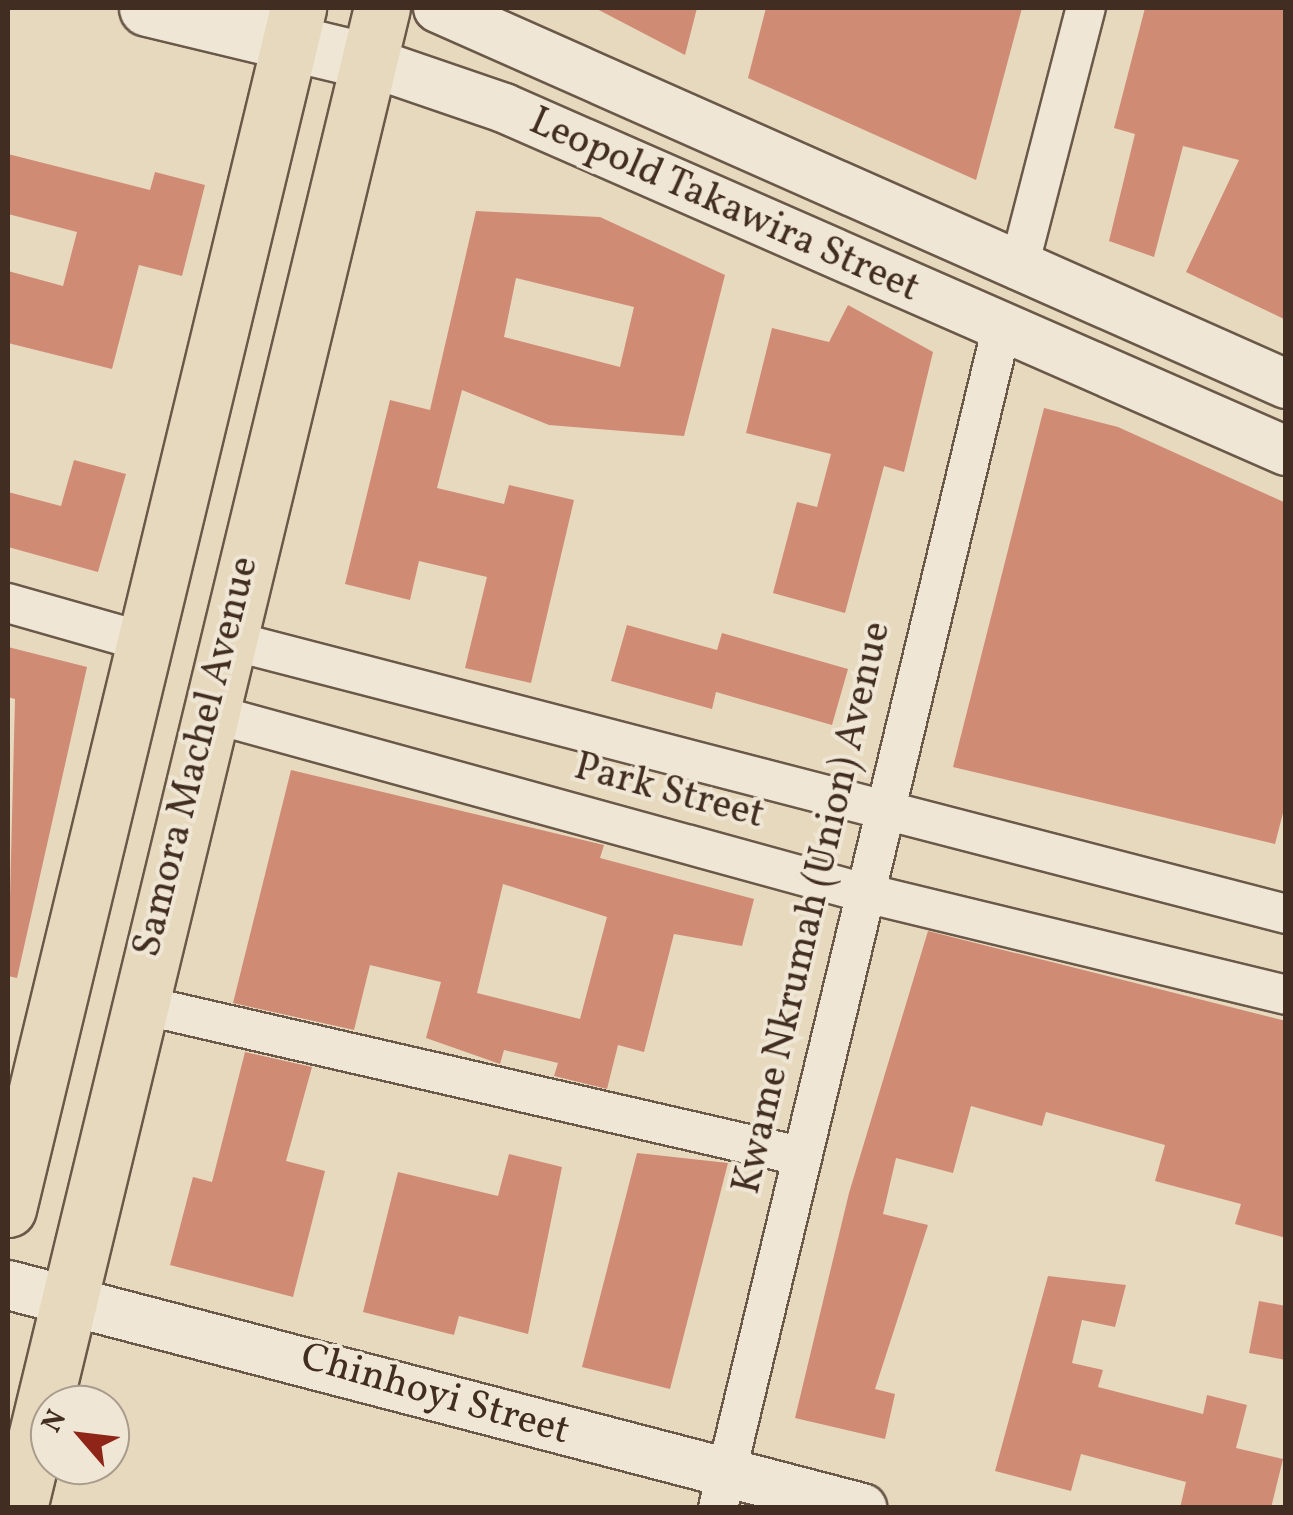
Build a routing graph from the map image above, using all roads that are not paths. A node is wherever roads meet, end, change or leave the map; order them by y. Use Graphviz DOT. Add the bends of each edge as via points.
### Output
graph roads {
  1 [pos="147,8"];
  2 [pos="382,8"];
  3 [pos="438,8"];
  4 [pos="1086,8"];
  5 [pos="294,25"];
  6 [pos="368,62"];
  7 [pos="1018,270"];
  8 [pos="1001,330"];
  9 [pos="1286,384"];
  10 [pos="1286,451"];
  11 [pos="8,603"];
  12 [pos="225,639"];
  13 [pos="144,642"];
  14 [pos="206,712"];
  15 [pos="879,812"];
  16 [pos="861,892"];
  17 [pos="1286,914"];
  18 [pos="1286,995"];
  19 [pos="138,1004"];
  20 [pos="800,1156"];
  21 [pos="8,1209"];
  22 [pos="8,1285"];
  23 [pos="68,1300"];
  24 [pos="722,1492"];
  25 [pos="19,1508"];
  26 [pos="862,1508"];
  1 -- 5 [label="main road, Leopold Takawira Street"];
  2 -- 6 [label="highway, Samora Machel Avenue"];
  3 -- 7 [label="street, Leopold Takawira Street"];
  4 -- 7 [label="street"];
  5 -- 6 [label="main road, Leopold Takawira Street"];
  5 -- 13 [label="highway, Samora Machel Avenue"];
  6 -- 8 [label="street, Leopold Takawira Street" via="522,116"];
  6 -- 12 [label="highway, Samora Machel Avenue"];
  7 -- 9 [label="street, Leopold Takawira Street"];
  8 -- 10 [label="street, Leopold Takawira Street"];
  8 -- 15 [label="street, Kwame Nkrumah (Union) Avenue"];
  11 -- 13 [label="street"];
  12 -- 14 [label="highway, Samora Machel Avenue"];
  12 -- 15 [label="street, Park Street"];
  13 -- 21 [label="highway, Samora Machel Avenue"];
  14 -- 16 [label="street, Park Street"];
  14 -- 19 [label="highway, Samora Machel Avenue"];
  15 -- 16 [label="street, Kwame Nkrumah (Union) Avenue"];
  15 -- 17 [label="street, Park Street"];
  16 -- 18 [label="street, Park Street"];
  16 -- 20 [label="street, Kwame Nkrumah (Union) Avenue"];
  19 -- 20 [label="street"];
  19 -- 23 [label="highway, Samora Machel Avenue"];
  20 -- 24 [label="street, Kwame Nkrumah (Union) Avenue"];
  22 -- 23 [label="street, Chinhoyi Street"];
  23 -- 24 [label="street, Chinhoyi Street"];
  23 -- 25 [label="highway, Samora Machel Avenue"];
  24 -- 26 [label="street, Chinhoyi Street"];
}
